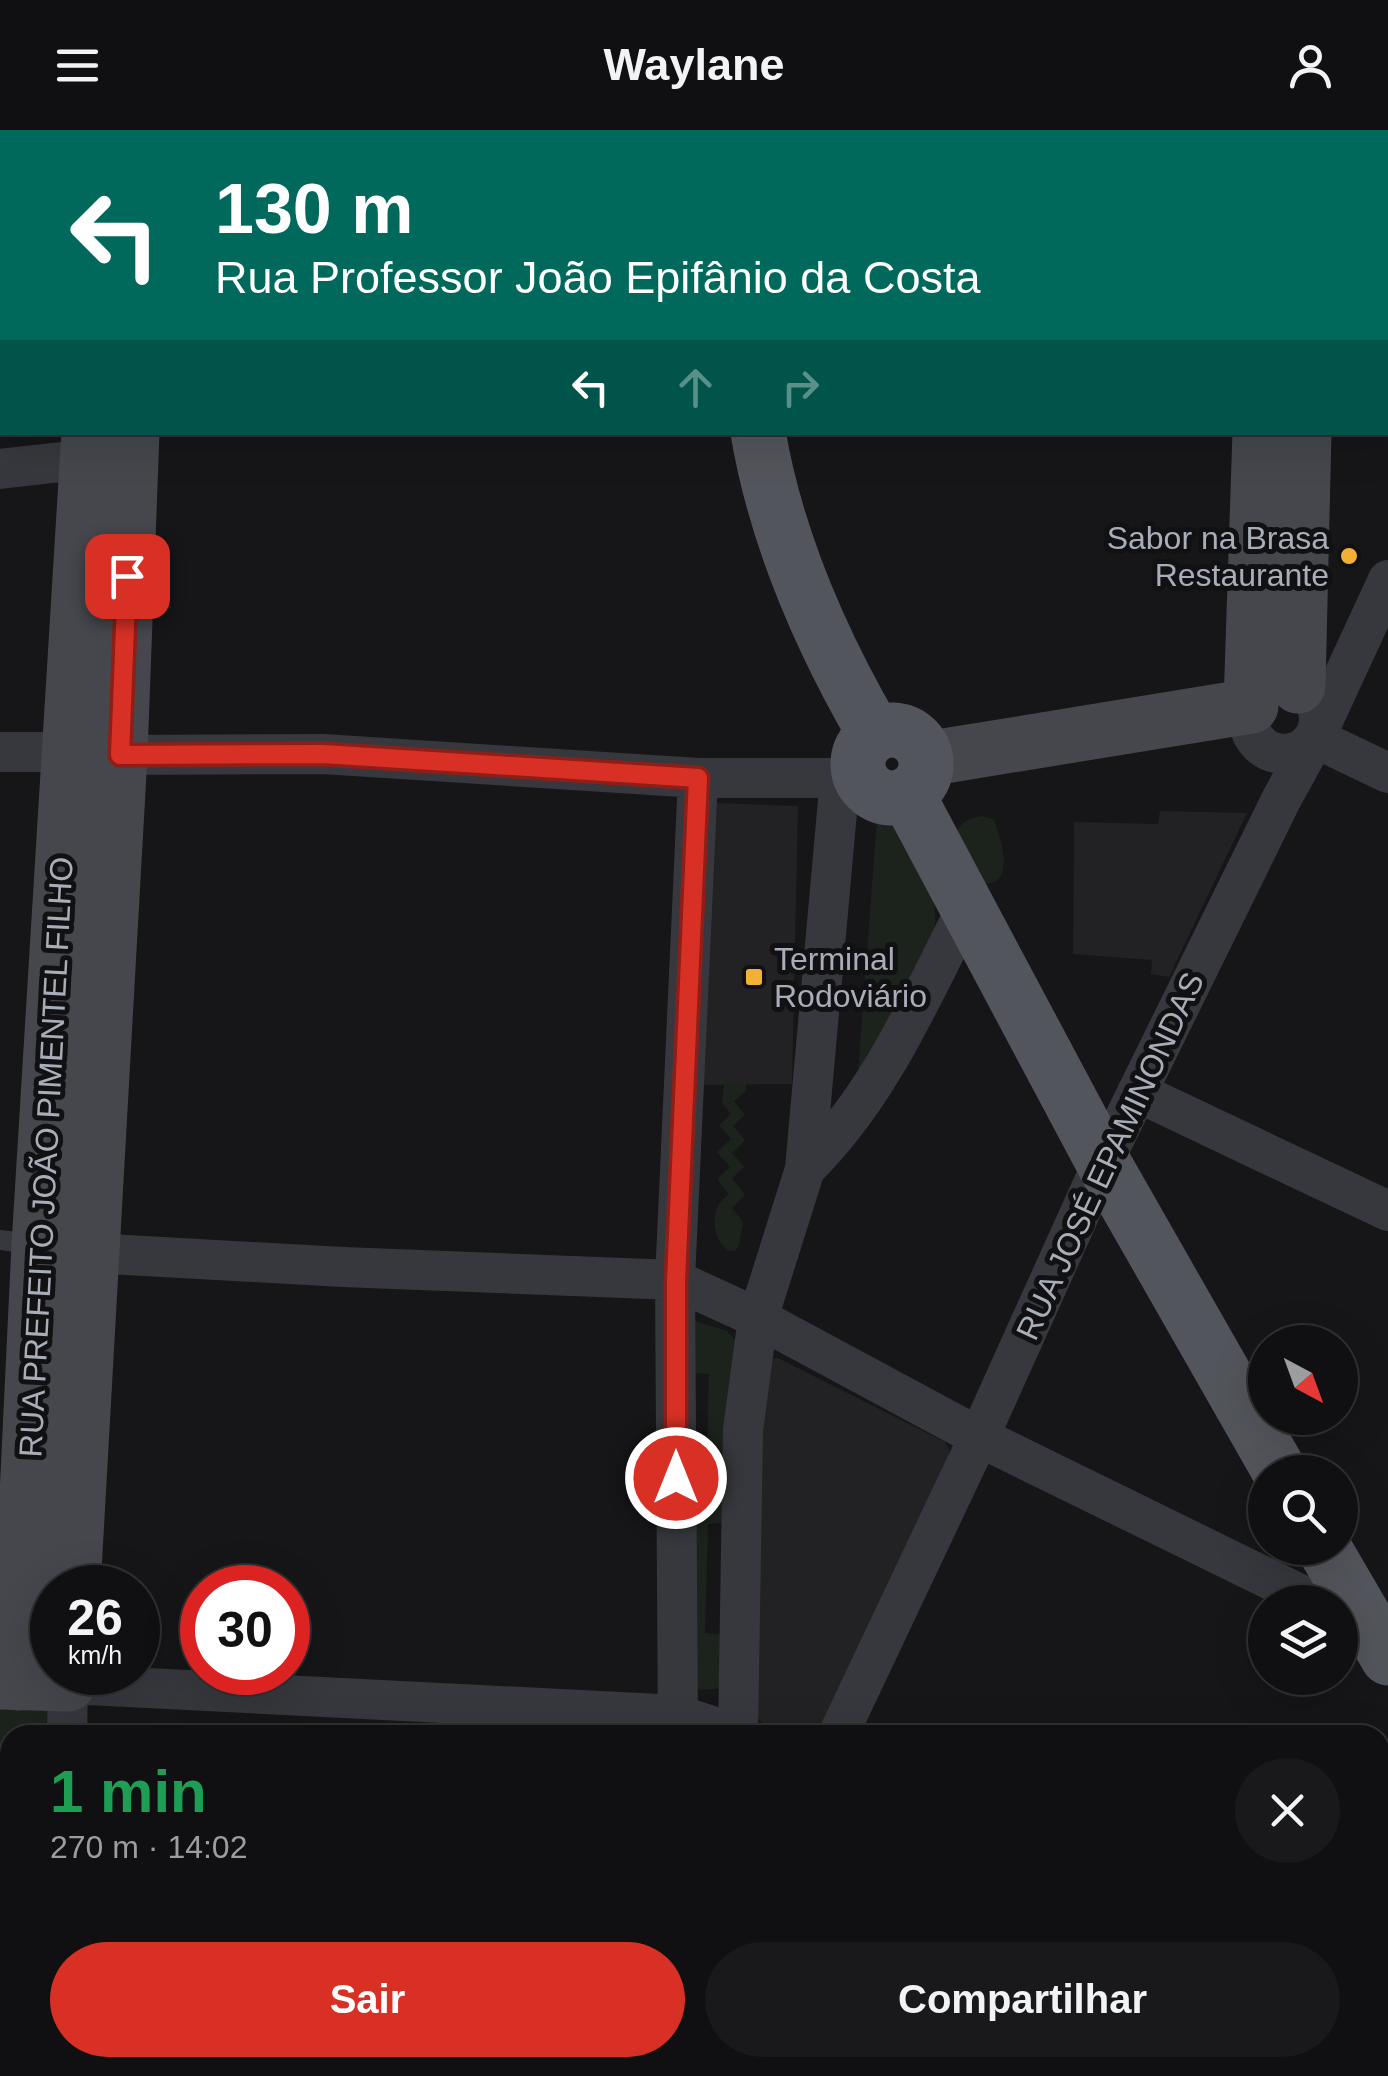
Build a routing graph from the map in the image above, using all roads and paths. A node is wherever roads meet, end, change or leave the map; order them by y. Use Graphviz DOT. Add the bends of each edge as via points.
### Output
graph roads {
  1 [pos="759,435"];
  2 [pos="1260,435"];
  3 [pos="1304,435"];
  4 [pos="103,441"];
  5 [pos="0,469"];
  6 [pos="1388,580"];
  7 [pos="1271,713"];
  8 [pos="1314,738"];
  9 [pos="0,752"];
  10 [pos="95,754"];
  11 [pos="881,768"];
  12 [pos="1388,773"];
  13 [pos="698,778"];
  14 [pos="1281,800"];
  15 [pos="968,905"];
  16 [pos="1137,1092"];
  17 [pos="1104,1162"];
  18 [pos="805,1168"];
  19 [pos="1388,1211"];
  20 [pos="19,1243"];
  21 [pos="91,1253"];
  22 [pos="676,1280"];
  23 [pos="758,1318"];
  24 [pos="979,1436"];
  25 [pos="1270,1455"];
  26 [pos="37,1565"];
  27 [pos="74,1565"];
  28 [pos="1333,1565"];
  29 [pos="1281,1585"];
  30 [pos="1372,1635"];
  31 [pos="119,1695"];
  32 [pos="678,1725"];
  33 [pos="739,1725"];
  34 [pos="843,1725"];
  1 -- 11 [label="main road" via="789,556"];
  2 -- 7 [label="street"];
  3 -- 7 [label="street"];
  4 -- 5 [label="street"];
  4 -- 10 [label="street"];
  6 -- 8 [label="street, RUA JOSÉ EPAMINONDAS"];
  7 -- 8 [label="street" via="1274,753 1296,753"];
  7 -- 8 [label="street" via="1314,698 1320,718"];
  7 -- 11 [label="street"];
  7 -- 14 [label="street"];
  8 -- 12 [label="street"];
  8 -- 14 [label="street, RUA JOSÉ EPAMINONDAS"];
  9 -- 10 [label="street"];
  10 -- 13 [label="street" via="323,754"];
  10 -- 20 [label="street, RUA PREFEITO JOÃO PIMENTEL FILHO"];
  10 -- 21 [label="street, RUA PREFEITO JOÃO PIMENTEL FILHO"];
  11 -- 13 [label="street"];
  11 -- 15 [label="main road"];
  11 -- 18 [label="street"];
  13 -- 22 [label="street"];
  14 -- 16 [label="street, RUA JOSÉ EPAMINONDAS"];
  15 -- 17 [label="main road"];
  15 -- 18 [label="street" via="894,1052 843,1128"];
  16 -- 17 [label="street, RUA JOSÉ EPAMINONDAS"];
  16 -- 19 [label="street"];
  17 -- 24 [label="street, RUA JOSÉ EPAMINONDAS"];
  17 -- 25 [label="main road"];
  18 -- 23 [label="street"];
  20 -- 21 [label="street"];
  20 -- 26 [label="street, RUA PREFEITO JOÃO PIMENTEL FILHO"];
  21 -- 22 [label="street"];
  21 -- 27 [label="street, RUA PREFEITO JOÃO PIMENTEL FILHO"];
  22 -- 23 [label="street"];
  22 -- 32 [label="street"];
  23 -- 24 [label="street"];
  23 -- 33 [label="street" via="743,1430"];
  24 -- 29 [label="street"];
  24 -- 34 [label="street, RUA JOSÉ EPAMINONDAS"];
  28 -- 30 [label="main road"];
  31 -- 32 [label="street"];
}
